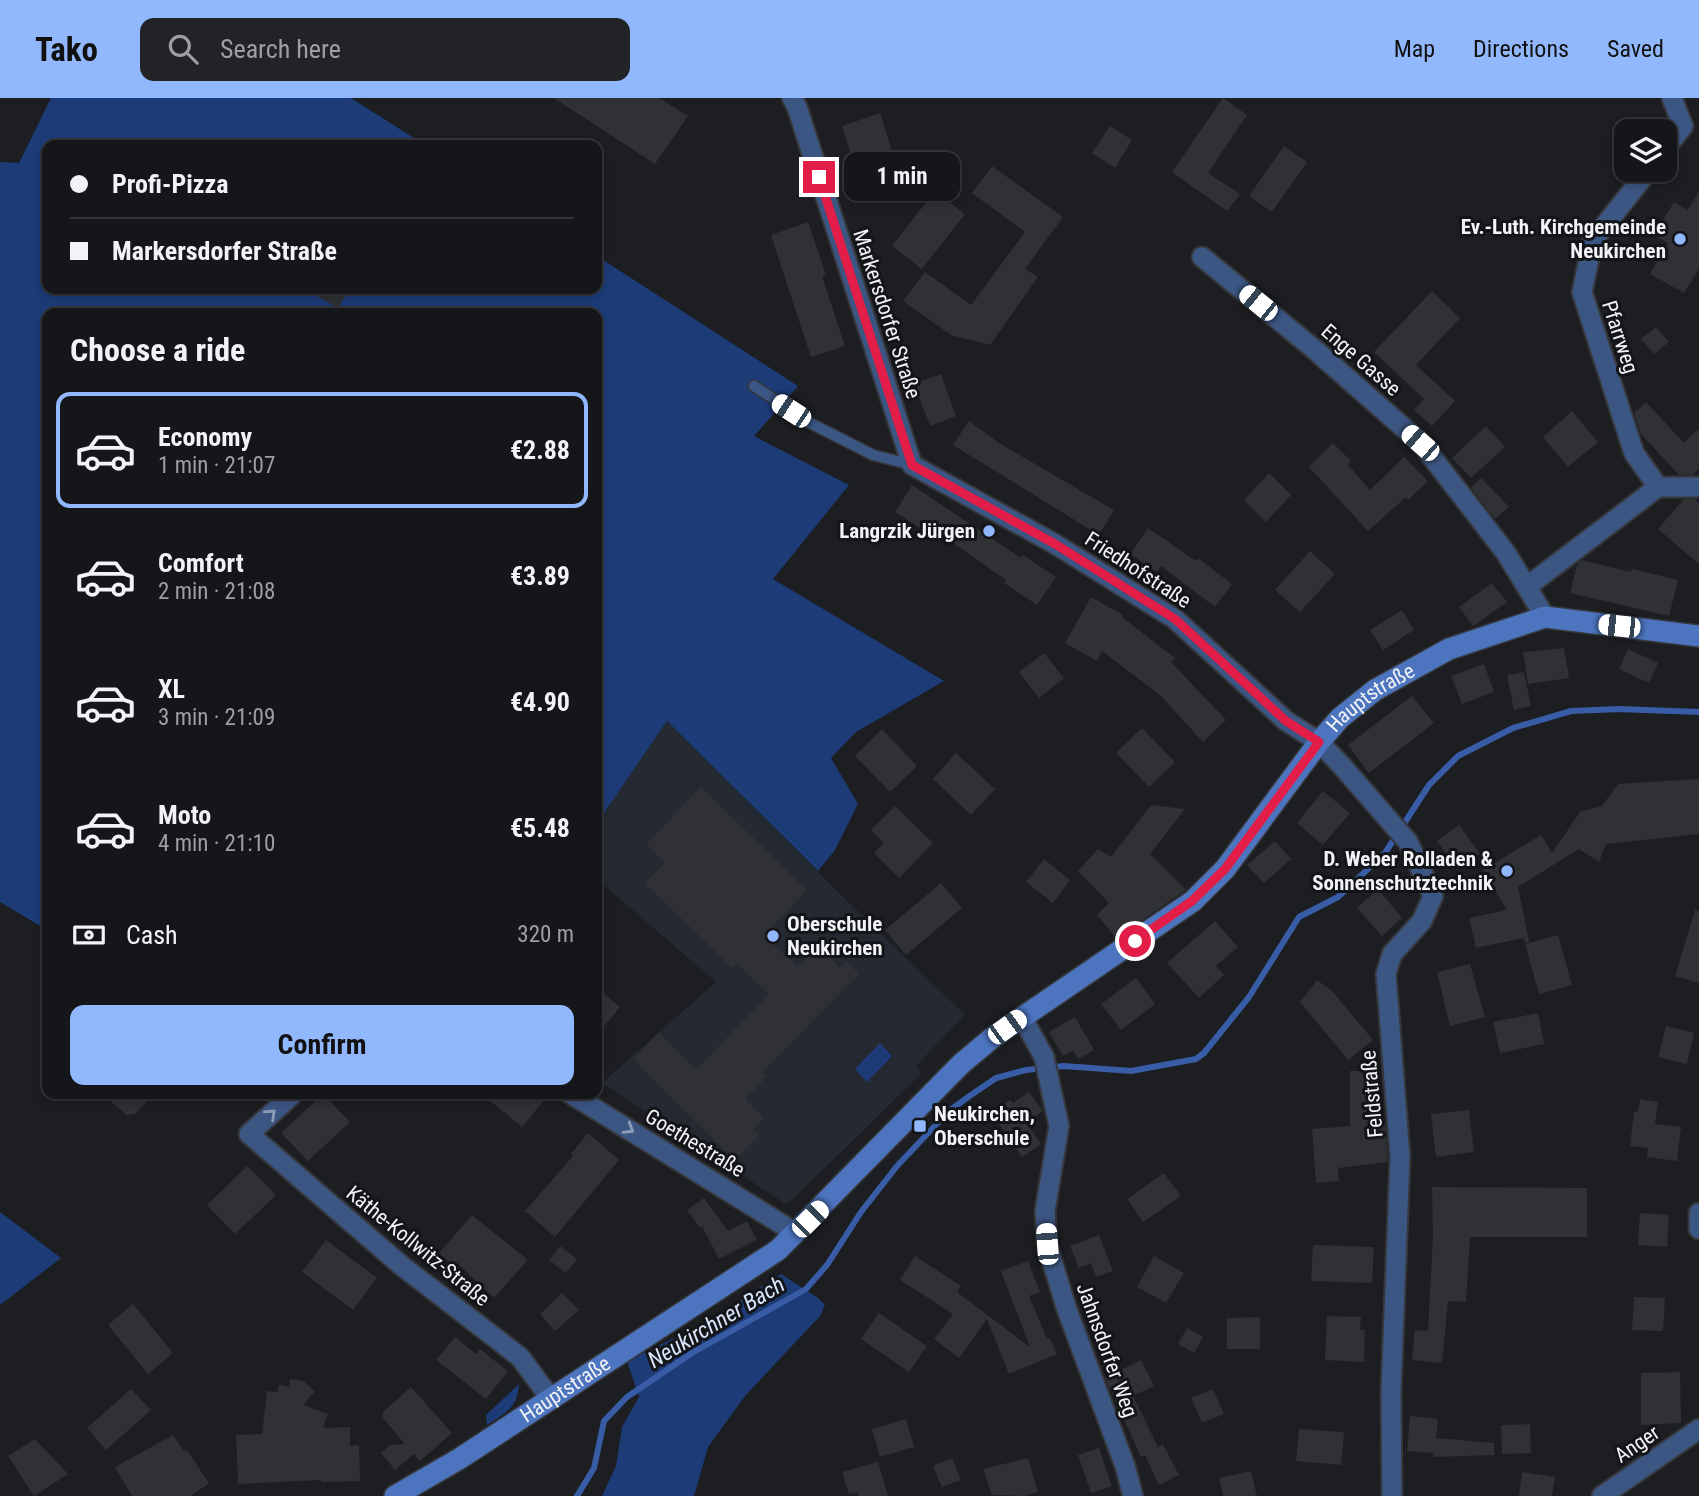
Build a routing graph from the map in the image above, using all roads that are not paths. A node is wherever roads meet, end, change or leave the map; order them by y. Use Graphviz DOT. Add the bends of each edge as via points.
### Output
graph roads {
  1 [pos="792,98"];
  2 [pos="1672,98"];
  3 [pos="1677,134"];
  4 [pos="1639,182"];
  5 [pos="1202,257"];
  6 [pos="754,386"];
  7 [pos="912,465"];
  8 [pos="1658,487"];
  9 [pos="1699,488"];
  10 [pos="1528,586"];
  11 [pos="1545,617"];
  12 [pos="1699,636"];
  13 [pos="1319,742"];
  14 [pos="1022,1017"];
  15 [pos="288,1099"];
  16 [pos="579,1099"];
  17 [pos="1699,1213"];
  18 [pos="1699,1229"];
  19 [pos="796,1233"];
  20 [pos="551,1399"];
  21 [pos="1699,1429"];
  22 [pos="395,1496"];
  23 [pos="1133,1496"];
  24 [pos="1392,1496"];
  25 [pos="1602,1496"];
  1 -- 7 [label="street, Markersdorfer Straße"];
  2 -- 3 [label="street" via="1683,126"];
  4 -- 8 [label="street, Pfarrweg" via="1593,240 1582,292 1634,453"];
  5 -- 10 [label="street, Enge Gasse" via="1420,443"];
  6 -- 7 [label="lane" via="810,423 873,455"];
  7 -- 13 [label="street, Friedhofstraße" via="1055,544 1175,619 1286,721"];
  8 -- 9 [label="street"];
  8 -- 10 [label="street"];
  10 -- 11 [label="street, Enge Gasse"];
  11 -- 12 [label="main road, Hauptstraße"];
  11 -- 13 [label="main road, Hauptstraße" via="1438,655 1375,690"];
  13 -- 14 [label="main road, Hauptstraße" via="1225,869 1192,901"];
  13 -- 24 [label="street, Feldstraße" via="1408,842 1433,896 1422,921 1392,954 1386,974 1400,1157"];
  14 -- 19 [label="main road, Hauptstraße" via="961,1064"];
  14 -- 23 [label="street, Jahnsdorfer Weg" via="1044,1057 1059,1126 1045,1210 1047,1244"];
  20 -- 15 [label="street, Käthe-Kollwitz-Straße, one-way" via="520,1357 402,1266 249,1134"];
  16 -- 19 [label="street, Goethestraße, one-way"];
  17 -- 18 [label="street"];
  19 -- 20 [label="main road, Hauptstraße" via="761,1262"];
  20 -- 22 [label="main road, Hauptstraße"];
  21 -- 25 [label="street, Anger"];
}
